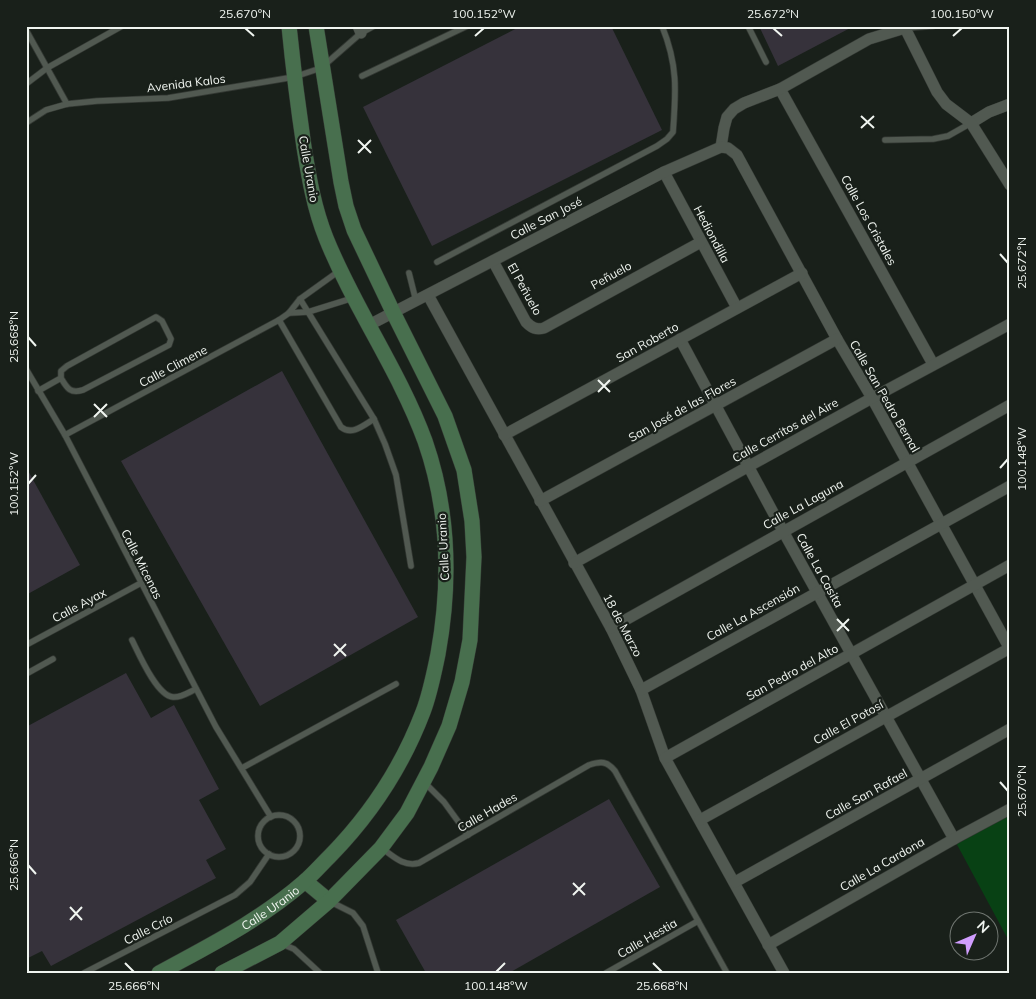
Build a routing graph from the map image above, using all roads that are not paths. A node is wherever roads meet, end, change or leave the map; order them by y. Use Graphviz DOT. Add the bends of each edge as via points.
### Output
graph roads {
  1 [pos="122,26"];
  2 [pos="289,26"];
  3 [pos="316,26"];
  4 [pos="374,26"];
  5 [pos="467,26"];
  6 [pos="662,26"];
  7 [pos="748,26"];
  8 [pos="933,26"];
  9 [pos="905,28"];
  10 [pos="360,29"];
  11 [pos="26,30"];
  12 [pos="766,62"];
  13 [pos="47,68"];
  14 [pos="321,68"];
  15 [pos="362,76"];
  16 [pos="294,77"];
  17 [pos="26,84"];
  18 [pos="780,89"];
  19 [pos="66,104"];
  20 [pos="1010,104"];
  21 [pos="26,122"];
  22 [pos="971,124"];
  23 [pos="886,140"];
  24 [pos="721,147"];
  25 [pos="664,172"];
  26 [pos="1010,185"];
  27 [pos="701,242"];
  28 [pos="493,261"];
  29 [pos="437,262"];
  30 [pos="341,270"];
  31 [pos="802,272"];
  32 [pos="409,274"];
  33 [pos="428,295"];
  34 [pos="355,298"];
  35 [pos="300,299"];
  36 [pos="416,301"];
  37 [pos="737,308"];
  38 [pos="308,312"];
  39 [pos="393,312"];
  40 [pos="289,313"];
  41 [pos="279,320"];
  42 [pos="1010,324"];
  43 [pos="369,325"];
  44 [pos="534,329"];
  45 [pos="680,339"];
  46 [pos="837,340"];
  47 [pos="933,364"];
  48 [pos="26,369"];
  49 [pos="61,378"];
  50 [pos="38,391"];
  51 [pos="872,398"];
  52 [pos="1010,405"];
  53 [pos="715,406"];
  54 [pos="374,419"];
  55 [pos="65,435"];
  56 [pos="504,435"];
  57 [pos="907,462"];
  58 [pos="748,466"];
  59 [pos="1010,486"];
  60 [pos="540,501"];
  61 [pos="941,524"];
  62 [pos="783,531"];
  63 [pos="574,563"];
  64 [pos="1010,565"];
  65 [pos="410,566"];
  66 [pos="141,584"];
  67 [pos="974,584"];
  68 [pos="817,593"];
  69 [pos="610,628"];
  70 [pos="132,640"];
  71 [pos="26,645"];
  72 [pos="1010,649"];
  73 [pos="851,654"];
  74 [pos="53,660"];
  75 [pos="26,674"];
  76 [pos="396,684"];
  77 [pos="196,689"];
  78 [pos="642,690"];
  79 [pos="886,717"];
  80 [pos="1010,729"];
  81 [pos="665,758"];
  82 [pos="242,768"];
  83 [pos="921,778"];
  84 [pos="424,781"];
  85 [pos="1010,809"];
  86 [pos="271,817"];
  87 [pos="700,820"];
  88 [pos="468,835"];
  89 [pos="954,839"];
  90 [pos="381,848"];
  91 [pos="269,854"];
  92 [pos="306,881"];
  93 [pos="734,882"];
  94 [pos="329,902"];
  95 [pos="698,921"];
  96 [pos="280,943"];
  97 [pos="768,945"];
  98 [pos="84,973"];
  99 [pos="159,973"];
  100 [pos="222,973"];
  101 [pos="320,973"];
  102 [pos="378,973"];
  103 [pos="606,973"];
  104 [pos="728,973"];
  105 [pos="784,973"];
  1 -- 13 [label="lane"];
  2 -- 16 [label="street, Calle Uranio"];
  3 -- 14 [label="street"];
  4 -- 10 [label="lane"];
  5 -- 15 [label="lane"];
  6 -- 29 [label="lane" via="677,86 671,135 657,146"];
  7 -- 12 [label="lane"];
  8 -- 9 [label="lane"];
  9 -- 18 [label="street" via="869,39"];
  9 -- 22 [label="street" via="937,92 946,104"];
  10 -- 14 [label="lane"];
  11 -- 13 [label="lane"];
  13 -- 17 [label="lane"];
  13 -- 19 [label="lane"];
  14 -- 16 [label="lane, Avenida Kalos"];
  14 -- 39 [label="street" via="346,206"];
  16 -- 19 [label="lane, Avenida Kalos" via="168,98"];
  16 -- 30 [label="street, Calle Uranio" via="316,212"];
  18 -- 24 [label="street" via="734,109 727,117"];
  18 -- 47 [label="street, Calle Los Cristales"];
  19 -- 21 [label="lane, Avenida Kalos" via="46,110"];
  20 -- 22 [label="street"];
  22 -- 23 [label="lane" via="948,136 933,139"];
  22 -- 26 [label="street"];
  24 -- 25 [label="street, Calle San José"];
  24 -- 31 [label="street, Calle San Pedro Bernal" via="737,155"];
  25 -- 27 [label="street, Hediondilla"];
  25 -- 28 [label="street, Calle San José"];
  27 -- 37 [label="street, Hediondilla"];
  27 -- 44 [label="street, Peñuelo" via="544,328"];
  28 -- 33 [label="street, Calle San José"];
  28 -- 44 [label="street, El Peñuelo" via="526,322"];
  30 -- 34 [label="street, Calle Uranio"];
  30 -- 35 [label="lane, Calle Climene"];
  31 -- 37 [label="street, San Roberto"];
  31 -- 46 [label="street, Calle San Pedro Bernal"];
  32 -- 36 [label="lane"];
  33 -- 36 [label="street, Calle San José"];
  33 -- 56 [label="street, 18 de Marzo"];
  34 -- 38 [label="lane"];
  34 -- 43 [label="street, Calle Uranio"];
  35 -- 38 [label="lane"];
  35 -- 40 [label="lane, Calle Climene"];
  36 -- 39 [label="street, Calle San José"];
  37 -- 45 [label="street, San Roberto"];
  38 -- 40 [label="lane"];
  38 -- 54 [label="lane"];
  39 -- 43 [label="street, Calle San José"];
  39 -- 84 [label="street" via="445,416 464,470 472,521 474,556 470,640 449,726"];
  40 -- 41 [label="lane, Calle Climene"];
  41 -- 54 [label="lane" via="341,427 349,432"];
  41 -- 55 [label="lane, Calle Climene"];
  42 -- 47 [label="street, Calle Cerritos del Aire"];
  43 -- 92 [label="street, Calle Uranio" via="425,441 436,479 447,568 443,626 423,711 407,749 382,794 356,829"];
  45 -- 53 [label="street, Calle La Casita"];
  45 -- 56 [label="street, San Roberto"];
  46 -- 51 [label="street, Calle San Pedro Bernal"];
  46 -- 53 [label="street, San José de las Flores"];
  47 -- 51 [label="street, Calle Cerritos del Aire"];
  48 -- 50 [label="lane, Calle Micenas"];
  49 -- 49 [label="lane" via="69,390 83,390 169,345 171,339 162,321 156,317 67,366 61,372"];
  49 -- 50 [label="lane"];
  50 -- 55 [label="lane, Calle Micenas"];
  51 -- 57 [label="street, Calle San Pedro Bernal"];
  51 -- 58 [label="street, Calle Cerritos del Aire"];
  52 -- 57 [label="street, Calle La Laguna"];
  53 -- 58 [label="street, Calle La Casita"];
  53 -- 60 [label="street, San José de las Flores"];
  54 -- 65 [label="lane" via="396,475"];
  55 -- 66 [label="lane, Calle Micenas"];
  56 -- 60 [label="street, 18 de Marzo"];
  57 -- 61 [label="street, Calle San Pedro Bernal"];
  57 -- 62 [label="street, Calle La Laguna"];
  58 -- 62 [label="street, Calle La Casita"];
  58 -- 63 [label="street, Calle Cerritos del Aire"];
  59 -- 61 [label="street, Calle La Ascensión"];
  60 -- 63 [label="street, 18 de Marzo"];
  61 -- 67 [label="street, Calle San Pedro Bernal"];
  61 -- 68 [label="street, Calle La Ascensión"];
  62 -- 68 [label="street, Calle La Casita"];
  62 -- 69 [label="street, Calle La Laguna"];
  63 -- 69 [label="street, 18 de Marzo"];
  64 -- 67 [label="street, San Pedro del Alto"];
  66 -- 71 [label="lane, Calle Ayax"];
  66 -- 77 [label="lane, Calle Micenas"];
  67 -- 72 [label="street, Calle San Pedro Bernal"];
  67 -- 73 [label="street, San Pedro del Alto"];
  68 -- 73 [label="street, Calle La Casita"];
  68 -- 78 [label="street, Calle La Ascensión"];
  69 -- 78 [label="street, 18 de Marzo"];
  70 -- 77 [label="lane" via="166,696 178,697"];
  72 -- 79 [label="street, Calle El Potosí"];
  73 -- 79 [label="street, Calle La Casita"];
  73 -- 81 [label="street, San Pedro del Alto"];
  74 -- 75 [label="lane"];
  76 -- 82 [label="lane"];
  77 -- 82 [label="lane, Calle Micenas"];
  78 -- 81 [label="street, 18 de Marzo"];
  79 -- 83 [label="street, Calle La Casita"];
  79 -- 87 [label="street, Calle El Potosí"];
  80 -- 83 [label="street, Calle San Rafael"];
  81 -- 87 [label="street, 18 de Marzo"];
  82 -- 86 [label="lane, Calle Micenas"];
  83 -- 89 [label="street, Calle La Casita"];
  83 -- 93 [label="street, Calle San Rafael"];
  84 -- 88 [label="lane"];
  84 -- 90 [label="street" via="407,814"];
  85 -- 89 [label="street, Calle La Cardona"];
  86 -- 91 [label="lane" via="262,826 259,838"];
  86 -- 91 [label="lane" via="290,818 300,835 297,847 288,856"];
  87 -- 93 [label="street, 18 de Marzo"];
  88 -- 90 [label="lane, Calle Hades" via="412,865 399,861"];
  88 -- 95 [label="lane, Calle Hades" via="590,765 605,762 615,771"];
  89 -- 97 [label="street, Calle La Cardona"];
  90 -- 94 [label="street"];
  91 -- 98 [label="lane, Calle Crío" via="243,890"];
  92 -- 94 [label="street"];
  92 -- 99 [label="street, Calle Uranio" via="264,914"];
  93 -- 97 [label="street, 18 de Marzo"];
  94 -- 96 [label="street"];
  94 -- 102 [label="lane" via="353,913 364,926"];
  95 -- 103 [label="lane, Calle Hestia"];
  95 -- 104 [label="lane"];
  96 -- 100 [label="street"];
  96 -- 101 [label="lane" via="294,949"];
  97 -- 105 [label="street, 18 de Marzo"];
}
